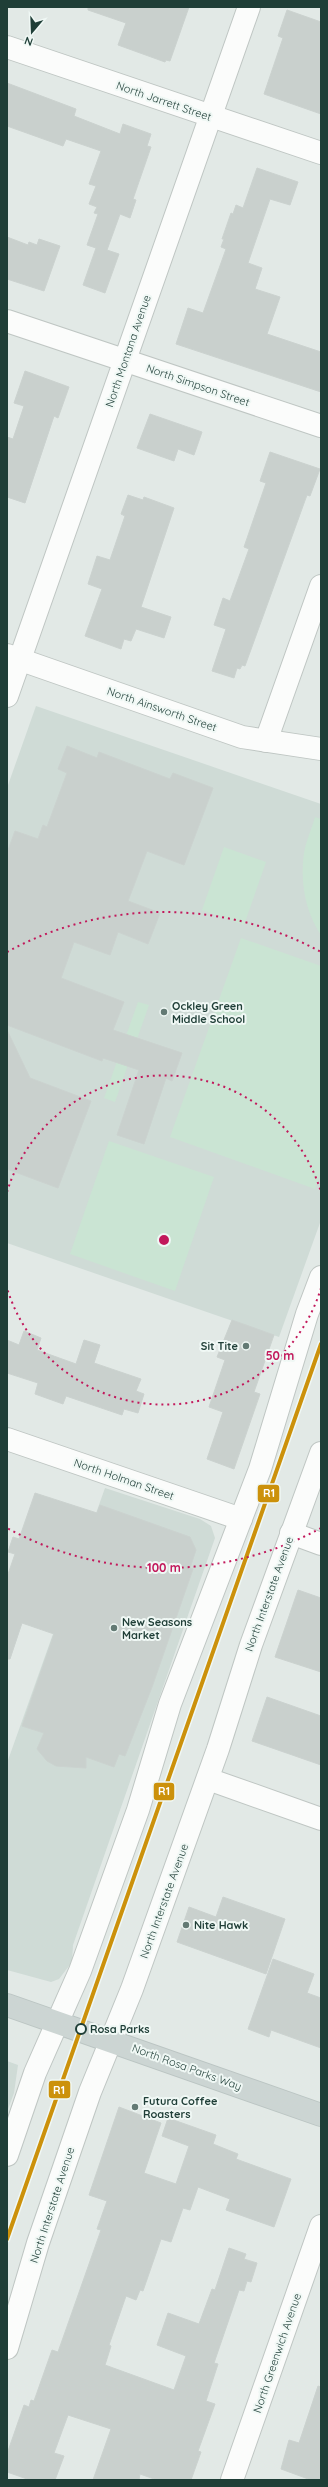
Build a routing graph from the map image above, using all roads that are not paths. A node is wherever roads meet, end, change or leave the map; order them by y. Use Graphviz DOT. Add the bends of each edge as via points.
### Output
graph roads {
  1 [pos="250,7"];
  2 [pos="7,47"];
  3 [pos="210,116"];
  4 [pos="321,153"];
  5 [pos="7,321"];
  6 [pos="125,360"];
  7 [pos="321,426"];
  8 [pos="321,586"];
  9 [pos="13,658"];
  10 [pos="7,696"];
  11 [pos="266,741"];
  12 [pos="321,749"];
  13 [pos="321,1277"];
  14 [pos="8,1442"];
  15 [pos="321,1453"];
  16 [pos="241,1519"];
  17 [pos="291,1533"];
  18 [pos="321,1544"];
  19 [pos="208,1778"];
  20 [pos="321,1819"];
  21 [pos="7,2005"];
  22 [pos="58,2022"];
  23 [pos="112,2040"];
  24 [pos="321,2115"];
  25 [pos="7,2155"];
  26 [pos="321,2226"];
  27 [pos="7,2348"];
  28 [pos="232,2480"];
  1 -- 3 [label="street, North Montana Avenue"];
  2 -- 3 [label="street, North Jarrett Street"];
  3 -- 4 [label="street, North Jarrett Street"];
  3 -- 6 [label="street, North Montana Avenue"];
  5 -- 6 [label="street, North Simpson Street"];
  6 -- 7 [label="street, North Simpson Street"];
  6 -- 9 [label="street, North Montana Avenue"];
  8 -- 11 [label="street"];
  9 -- 10 [label="street, North Montana Avenue"];
  9 -- 11 [label="street, North Ainsworth Street" via="242,737"];
  11 -- 12 [label="street, North Ainsworth Street"];
  13 -- 16 [label="street" via="307,1314 260,1469"];
  14 -- 16 [label="street, North Holman Street"];
  15 -- 17 [label="street, North Interstate Avenue"];
  16 -- 22 [label="street" via="170,1704 138,1810 80,1971"];
  17 -- 18 [label="street"];
  17 -- 19 [label="street, North Interstate Avenue"];
  19 -- 20 [label="street"];
  19 -- 23 [label="street, North Interstate Avenue"];
  21 -- 22 [label="main road, North Rosa Parks Way"];
  22 -- 23 [label="main road, North Rosa Parks Way"];
  22 -- 25 [label="street" via="35,2073"];
  23 -- 24 [label="main road, North Rosa Parks Way"];
  23 -- 27 [label="street, North Interstate Avenue" via="90,2092 38,2243"];
  26 -- 28 [label="street, North Greenwich Avenue"];
}
